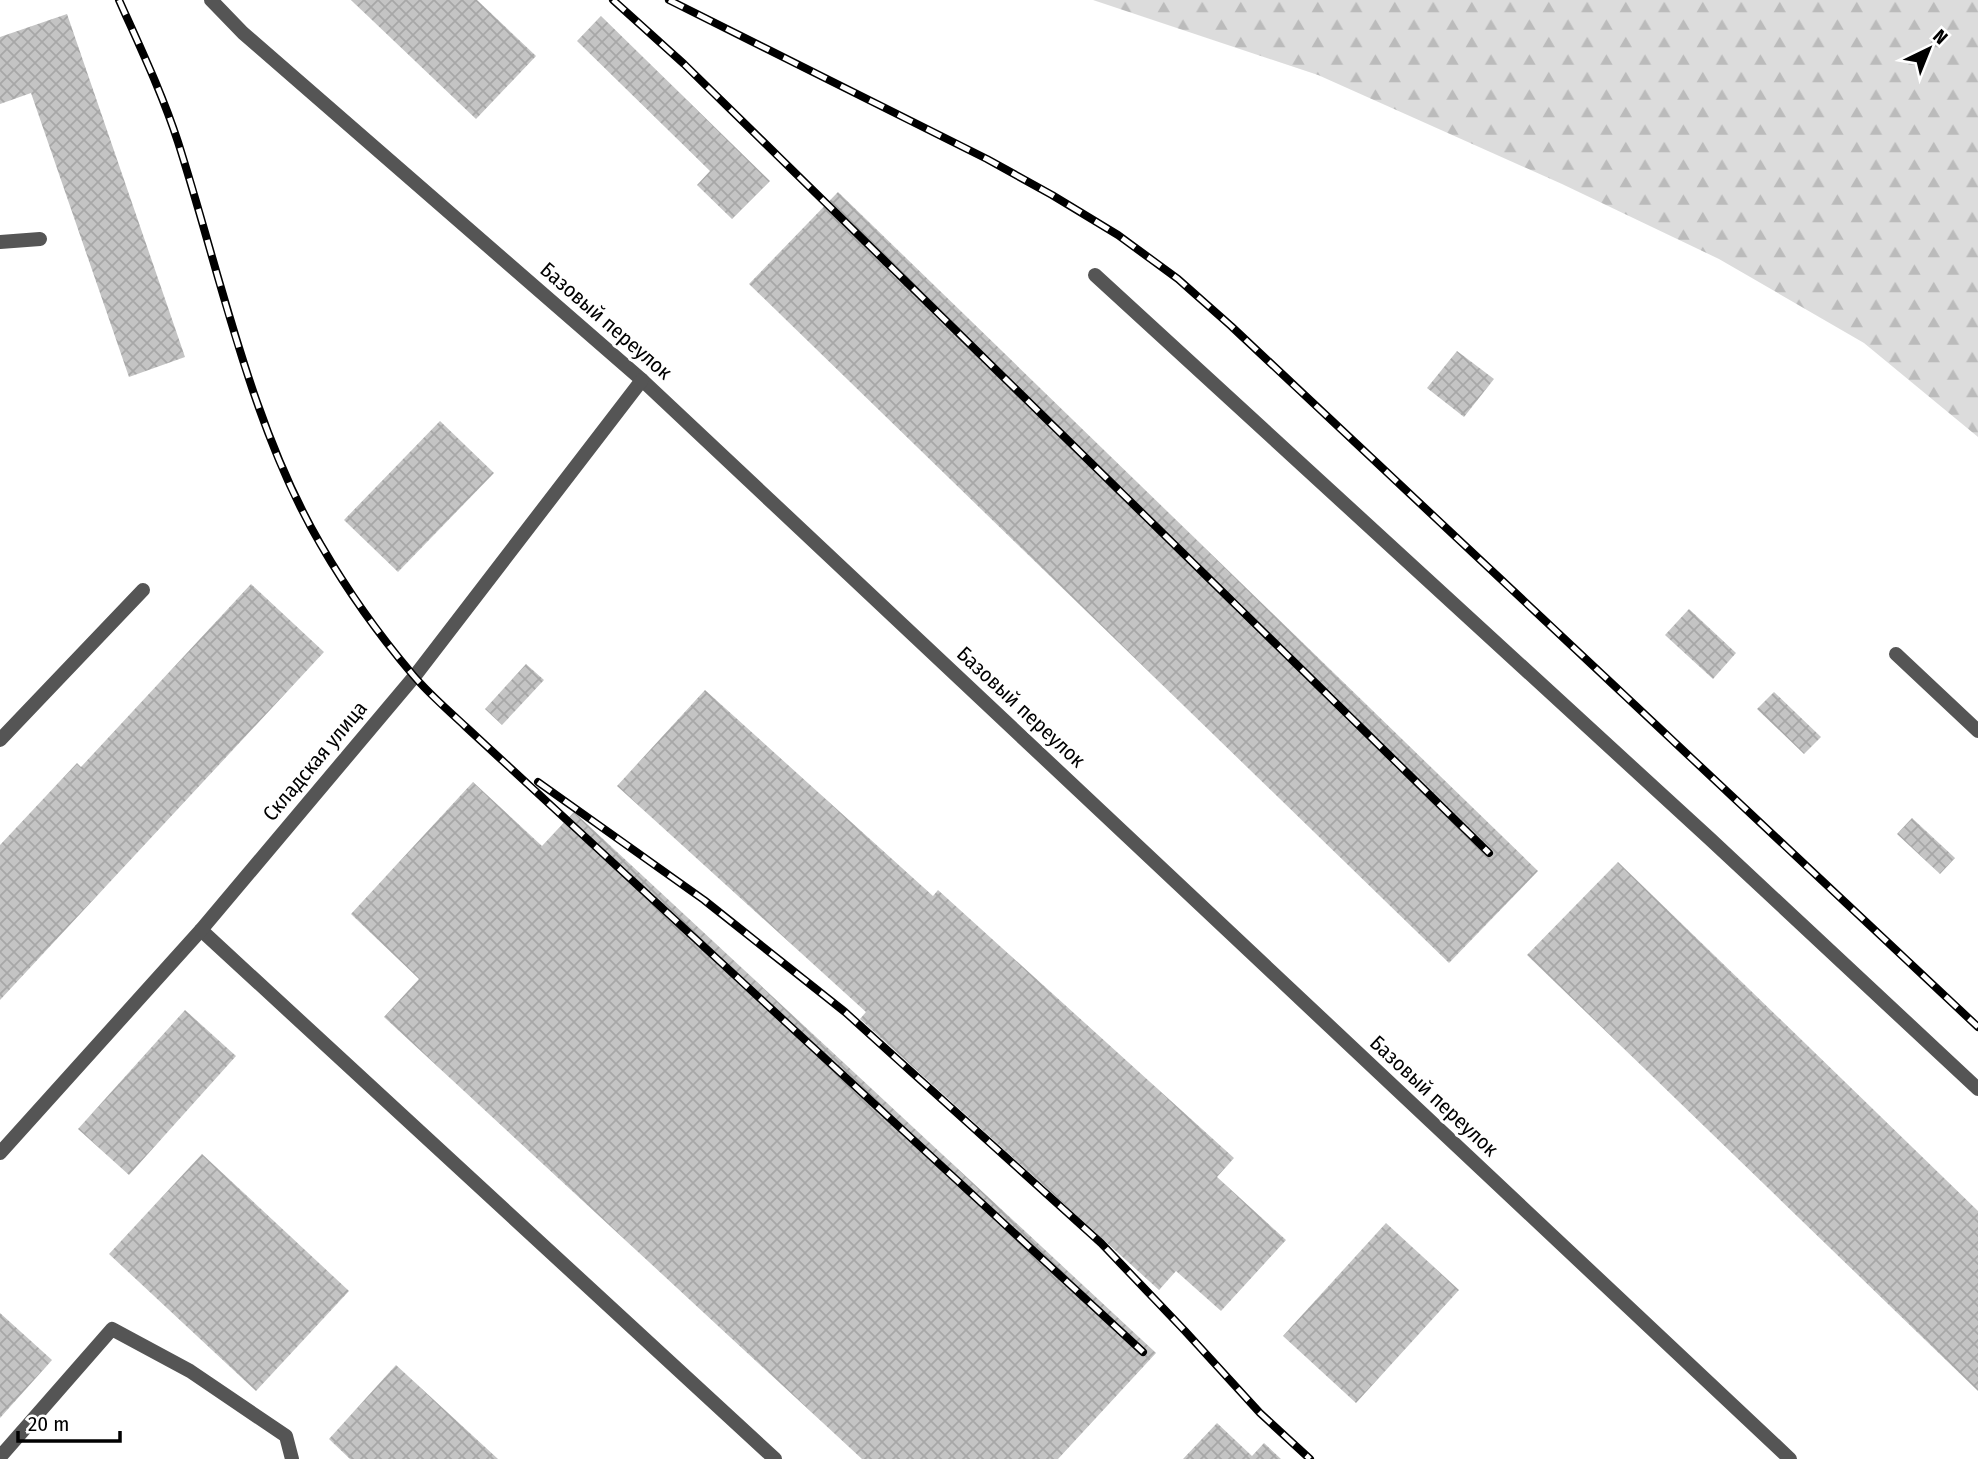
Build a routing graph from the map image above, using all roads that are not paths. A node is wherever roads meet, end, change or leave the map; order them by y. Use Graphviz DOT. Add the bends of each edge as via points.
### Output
graph roads {
  1 [pos="211,0"];
  2 [pos="40,239"];
  3 [pos="0,242"];
  4 [pos="1095,275"];
  5 [pos="642,380"];
  6 [pos="143,590"];
  7 [pos="1896,654"];
  8 [pos="1978,731"];
  9 [pos="0,740"];
  10 [pos="201,930"];
  11 [pos="1978,1089"];
  12 [pos="0,1153"];
  13 [pos="0,1457"];
  14 [pos="292,1459"];
  15 [pos="775,1459"];
  16 [pos="1790,1459"];
  1 -- 5 [label="street, Базовый переулок" via="243,33"];
  2 -- 3 [label="street"];
  4 -- 11 [label="street"];
  5 -- 10 [label="street, Складская улица" via="414,677"];
  5 -- 16 [label="street, Базовый переулок"];
  6 -- 9 [label="street"];
  7 -- 8 [label="street"];
  10 -- 12 [label="street, Складская улица"];
  10 -- 15 [label="street"];
  13 -- 14 [label="street" via="112,1329 190,1371 286,1436"];
}
